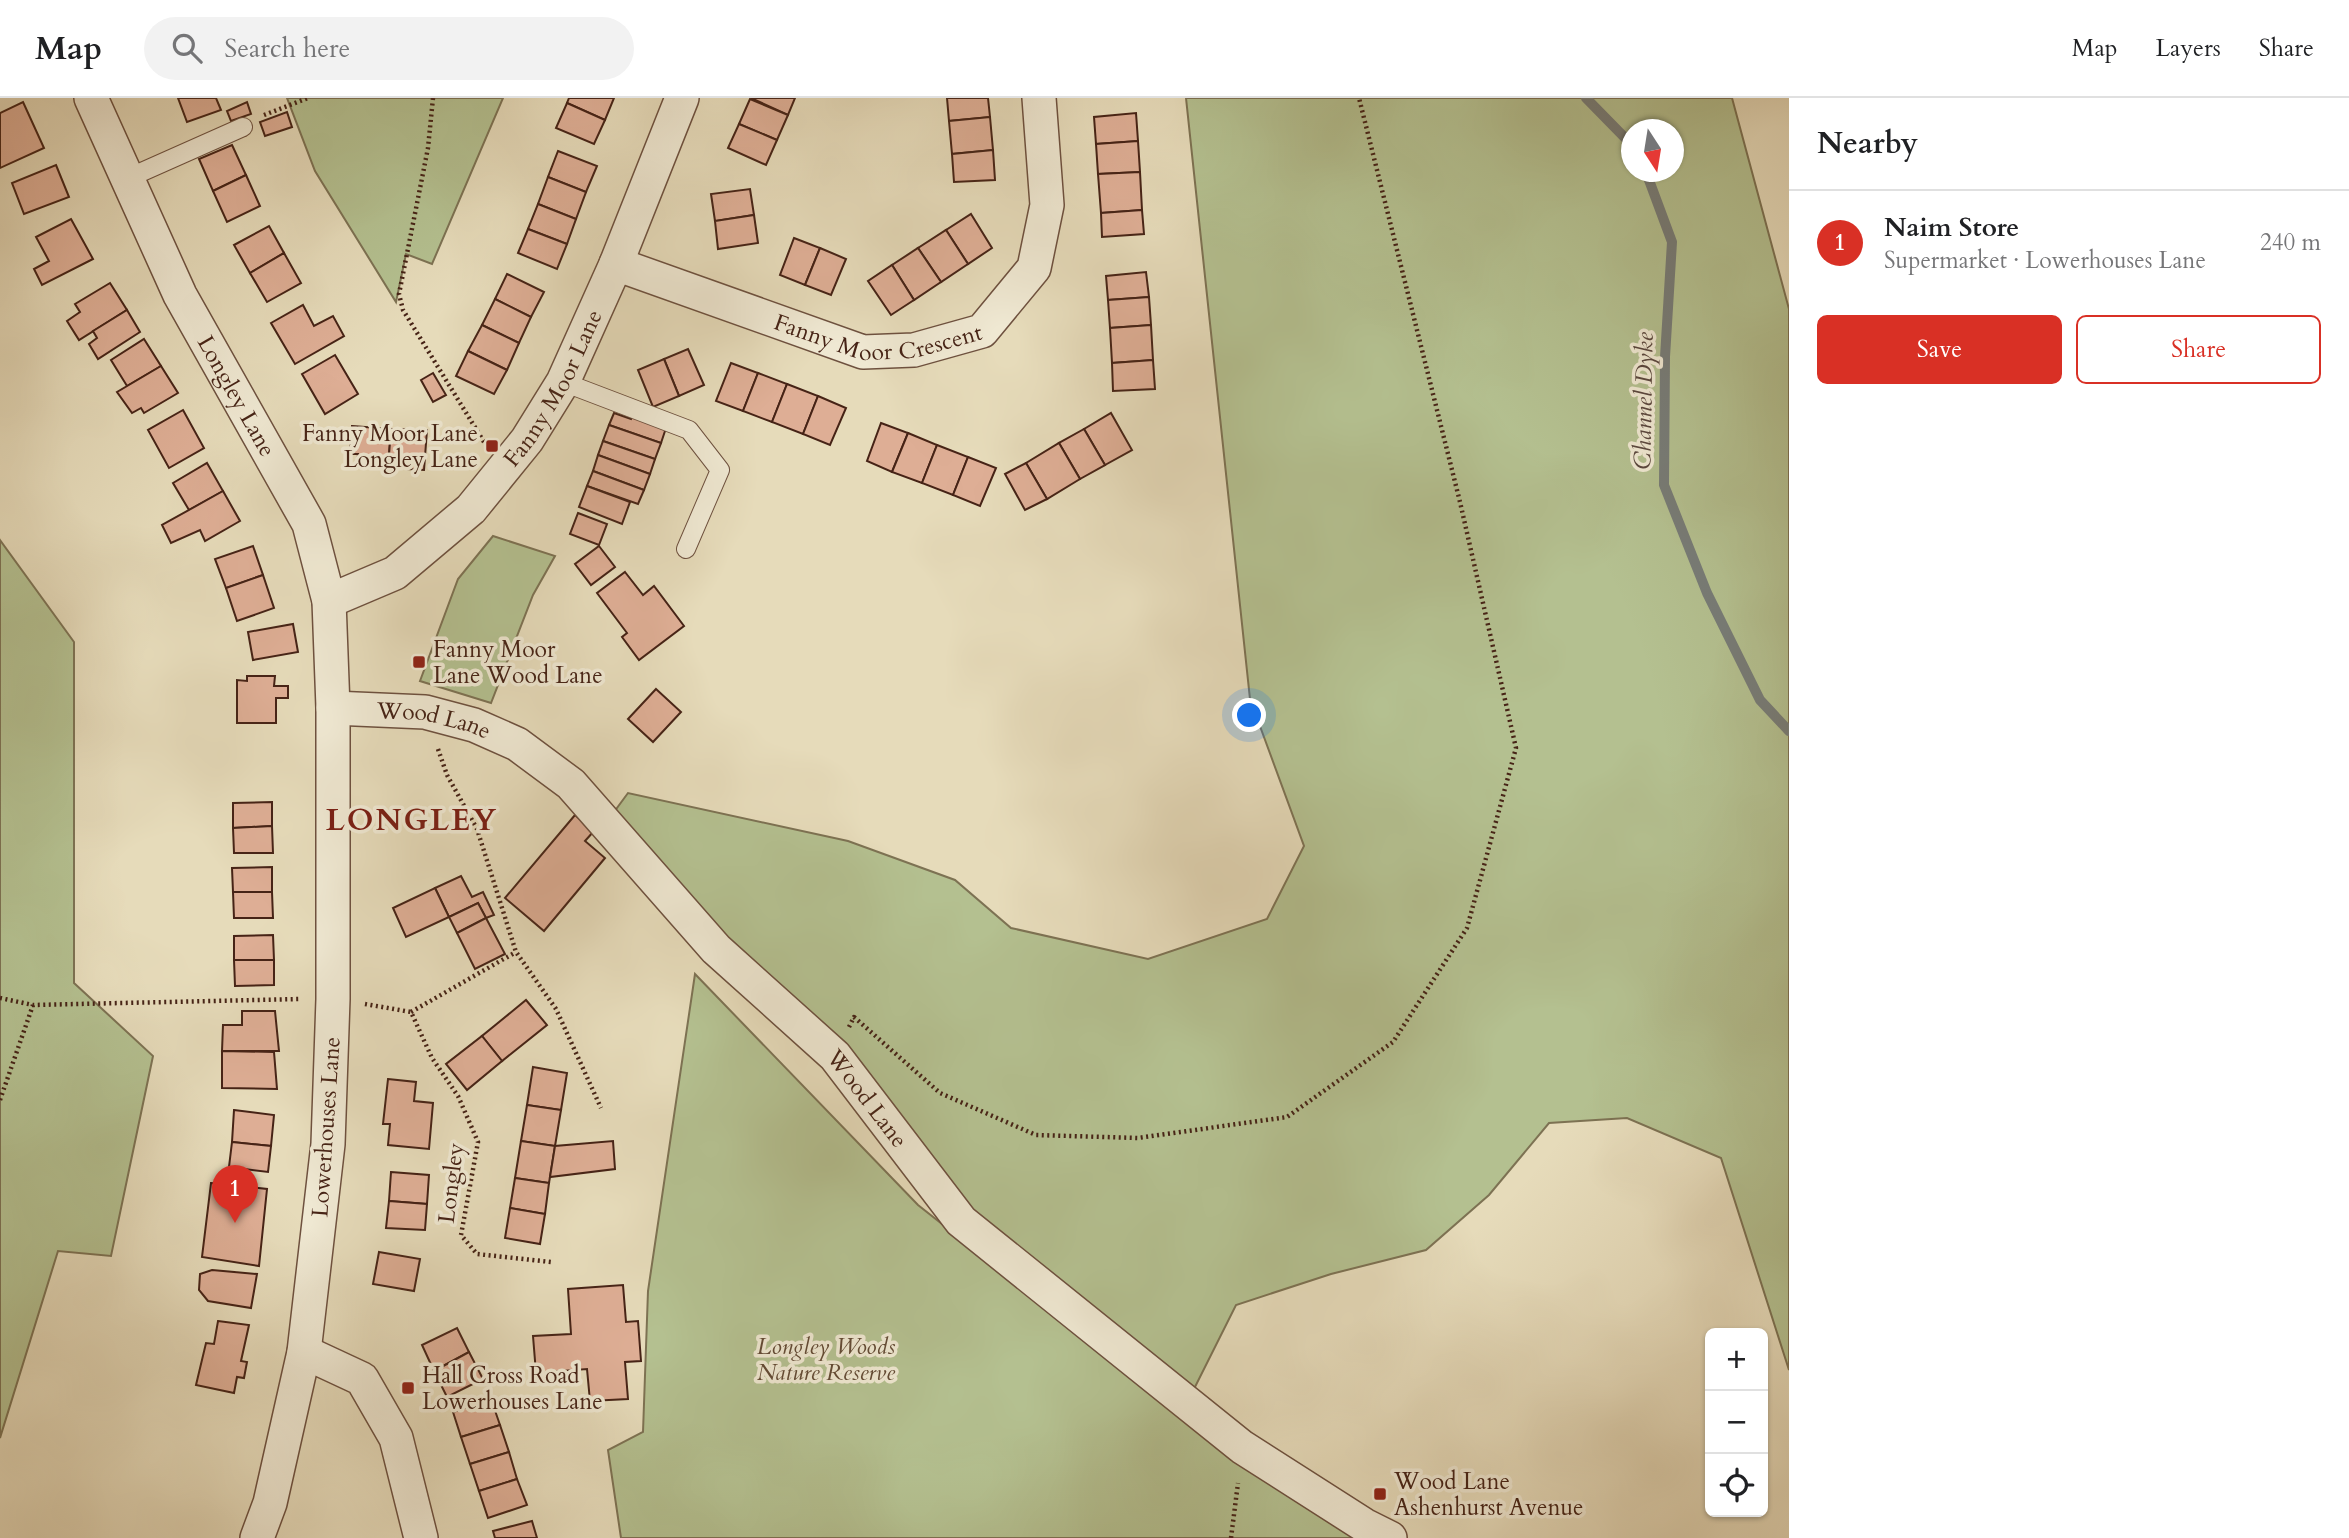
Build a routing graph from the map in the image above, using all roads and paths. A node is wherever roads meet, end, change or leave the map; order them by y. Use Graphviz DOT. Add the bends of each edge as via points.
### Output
graph roads {
  1 [pos="91,98"];
  2 [pos="308,98"];
  3 [pos="432,98"];
  4 [pos="682,98"];
  5 [pos="1039,98"];
  6 [pos="1359,98"];
  7 [pos="243,127"];
  8 [pos="126,178"];
  9 [pos="616,264"];
  10 [pos="563,382"];
  11 [pos="501,472"];
  12 [pos="686,549"];
  13 [pos="329,601"];
  14 [pos="333,708"];
  15 [pos="425,712"];
  16 [pos="516,952"];
  17 [pos="0,998"];
  18 [pos="333,999"];
  19 [pos="33,1005"];
  20 [pos="411,1012"];
  21 [pos="835,1056"];
  22 [pos="0,1100"];
  23 [pos="601,1108"];
  24 [pos="551,1262"];
  25 [pos="304,1352"];
  26 [pos="1242,1447"];
  27 [pos="257,1538"];
  28 [pos="421,1538"];
  29 [pos="1231,1538"];
  30 [pos="1390,1538"];
  1 -- 8 [label="street, Longley Lane"];
  2 -- 7 [label="path"];
  3 -- 11 [label="path" via="428,148 399,294 402,310"];
  4 -- 9 [label="street, Fanny Moor Lane"];
  5 -- 9 [label="street, Fanny Moor Crescent" via="1047,205 1034,268 982,331 914,351 863,352"];
  6 -- 21 [label="path" via="1516,748 1467,928 1393,1042 1287,1117 1138,1138 1036,1135 940,1093 854,1017"];
  7 -- 8 [label="lane"];
  8 -- 13 [label="street, Longley Lane" via="180,295 309,524"];
  9 -- 10 [label="street, Fanny Moor Lane"];
  10 -- 11 [label="street, Fanny Moor Lane"];
  10 -- 12 [label="lane" via="689,430 720,470"];
  11 -- 13 [label="street, Fanny Moor Lane" via="471,509 395,573"];
  13 -- 14 [label="street, Longley Lane"];
  14 -- 15 [label="street, Wood Lane"];
  14 -- 18 [label="street, Lowerhouses Lane"];
  15 -- 16 [label="path" via="447,775 477,829"];
  15 -- 21 [label="street, Wood Lane" via="474,725 517,744 571,784 716,949"];
  16 -- 20 [label="path"];
  16 -- 23 [label="path" via="556,1009"];
  17 -- 19 [label="path"];
  18 -- 19 [label="path"];
  18 -- 20 [label="path"];
  18 -- 25 [label="street, Lowerhouses Lane" via="328,1144"];
  19 -- 22 [label="path"];
  20 -- 24 [label="path, Longley" via="478,1142 461,1235 477,1254"];
  21 -- 26 [label="street, Wood Lane" via="961,1221"];
  25 -- 27 [label="street, Lowerhouses Lane" via="270,1503"];
  25 -- 28 [label="street" via="362,1379 396,1438"];
  26 -- 29 [label="path"];
  26 -- 30 [label="street, Wood Lane"];
}
